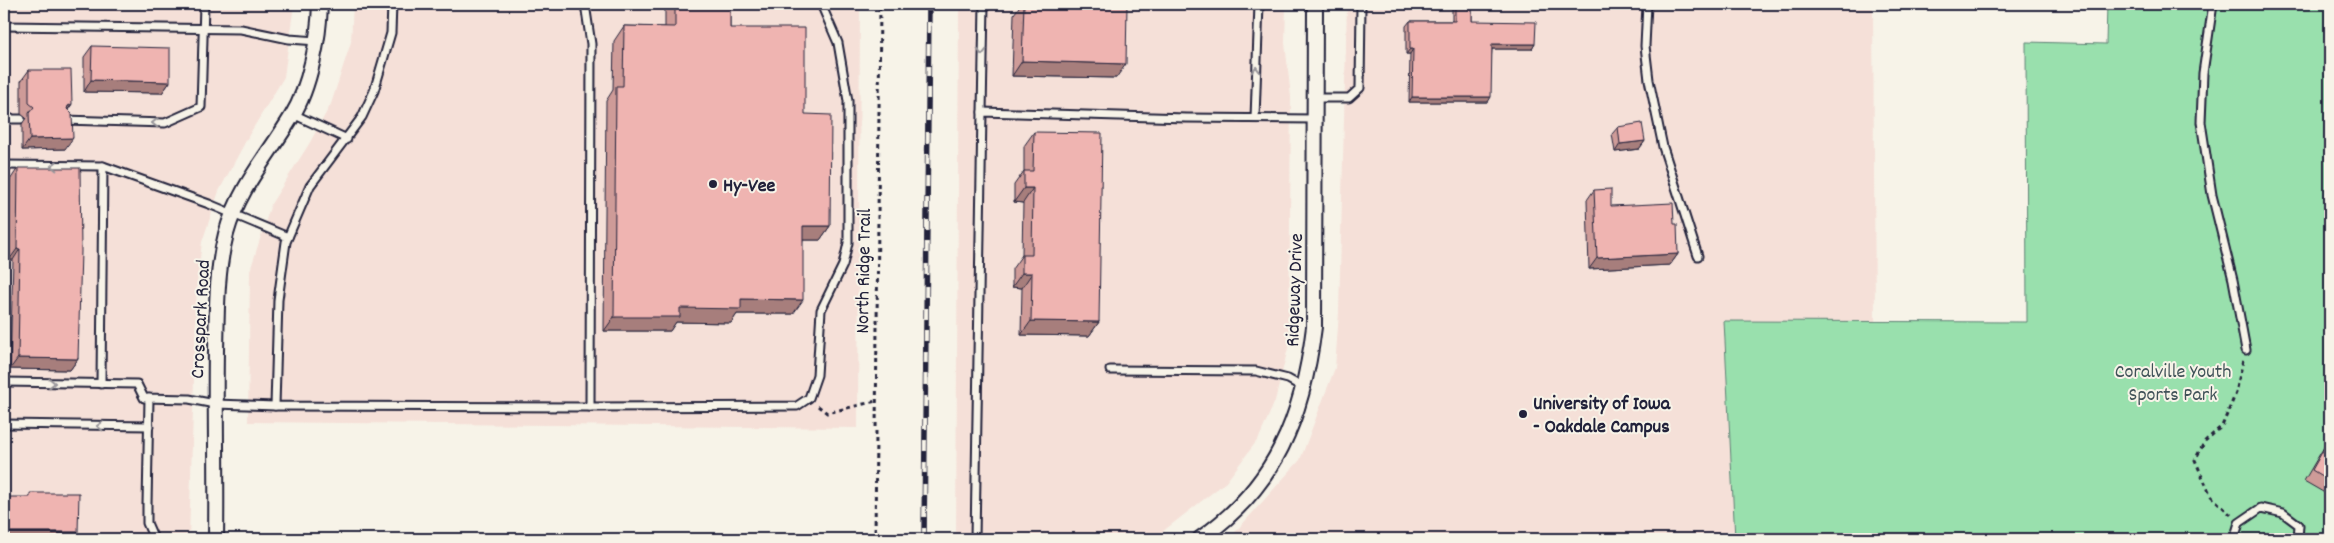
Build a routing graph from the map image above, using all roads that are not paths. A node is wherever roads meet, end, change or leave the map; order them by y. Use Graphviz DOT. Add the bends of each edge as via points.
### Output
graph roads {
  1 [pos="204,4"];
  2 [pos="320,4"];
  3 [pos="392,4"];
  4 [pos="585,4"];
  5 [pos="821,4"];
  6 [pos="984,4"];
  7 [pos="1259,4"];
  8 [pos="1315,4"];
  9 [pos="1361,4"];
  10 [pos="1647,4"];
  11 [pos="2213,4"];
  12 [pos="4,26"];
  13 [pos="203,28"];
  14 [pos="317,41"];
  15 [pos="1315,98"];
  16 [pos="982,112"];
  17 [pos="293,114"];
  18 [pos="1255,118"];
  19 [pos="4,119"];
  20 [pos="21,119"];
  21 [pos="1315,119"];
  22 [pos="64,120"];
  23 [pos="347,139"];
  24 [pos="4,165"];
  25 [pos="103,166"];
  26 [pos="232,214"];
  27 [pos="288,238"];
  28 [pos="1698,256"];
  29 [pos="2246,350"];
  30 [pos="1110,370"];
  31 [pos="4,382"];
  32 [pos="100,384"];
  33 [pos="1304,388"];
  34 [pos="149,398"];
  35 [pos="215,404"];
  36 [pos="275,406"];
  37 [pos="590,407"];
  38 [pos="4,424"];
  39 [pos="149,426"];
  40 [pos="154,539"];
  41 [pos="216,539"];
  42 [pos="975,539"];
  43 [pos="1200,539"];
  44 [pos="2234,539"];
  45 [pos="2298,539"];
  1 -- 13 [label="lane"];
  2 -- 14 [label="street, Crosspark Road"];
  3 -- 23 [label="lane" via="391,32 374,91"];
  4 -- 37 [label="lane" via="591,44"];
  5 -- 37 [label="lane" via="838,43 848,100 848,243 843,266 821,310 817,375 809,398 797,406 782,407"];
  6 -- 16 [label="lane, one-way"];
  18 -- 7 [label="lane, one-way"];
  8 -- 15 [label="street, Ridgeway Drive"];
  9 -- 15 [label="lane" via="1360,88 1349,98"];
  10 -- 28 [label="lane" via="1645,46 1649,80 1663,147"];
  11 -- 29 [label="lane" via="2203,72 2201,122 2212,195 2234,280"];
  12 -- 13 [label="lane"];
  13 -- 14 [label="lane" via="241,29"];
  13 -- 22 [label="lane, one-way" via="201,107 165,123"];
  14 -- 17 [label="street, Crosspark Road"];
  15 -- 21 [label="street, Ridgeway Drive"];
  16 -- 18 [label="lane"];
  16 -- 42 [label="lane"];
  17 -- 23 [label="lane"];
  17 -- 26 [label="street, Crosspark Road" via="248,182"];
  18 -- 21 [label="lane"];
  19 -- 20 [label="lane"];
  21 -- 33 [label="street, Ridgeway Drive" via="1314,327"];
  23 -- 27 [label="lane" via="310,186"];
  25 -- 24 [label="lane, one-way"];
  25 -- 26 [label="lane"];
  25 -- 32 [label="lane"];
  26 -- 27 [label="lane"];
  26 -- 35 [label="street, Crosspark Road" via="220,260 217,288"];
  27 -- 36 [label="lane" via="278,300"];
  30 -- 33 [label="lane" via="1256,371 1288,379"];
  31 -- 32 [label="lane, one-way"];
  32 -- 34 [label="lane" via="137,384 144,398"];
  33 -- 43 [label="street, Ridgeway Drive" via="1284,443 1264,476 1225,522"];
  34 -- 35 [label="lane" via="189,399"];
  34 -- 39 [label="lane"];
  35 -- 36 [label="lane"];
  35 -- 41 [label="street, Crosspark Road"];
  36 -- 37 [label="lane"];
  39 -- 38 [label="lane, one-way"];
  39 -- 40 [label="lane" via="146,505 147,523"];
  44 -- 45 [label="lane" via="2239,523 2261,508 2283,513 2299,525"];
}
